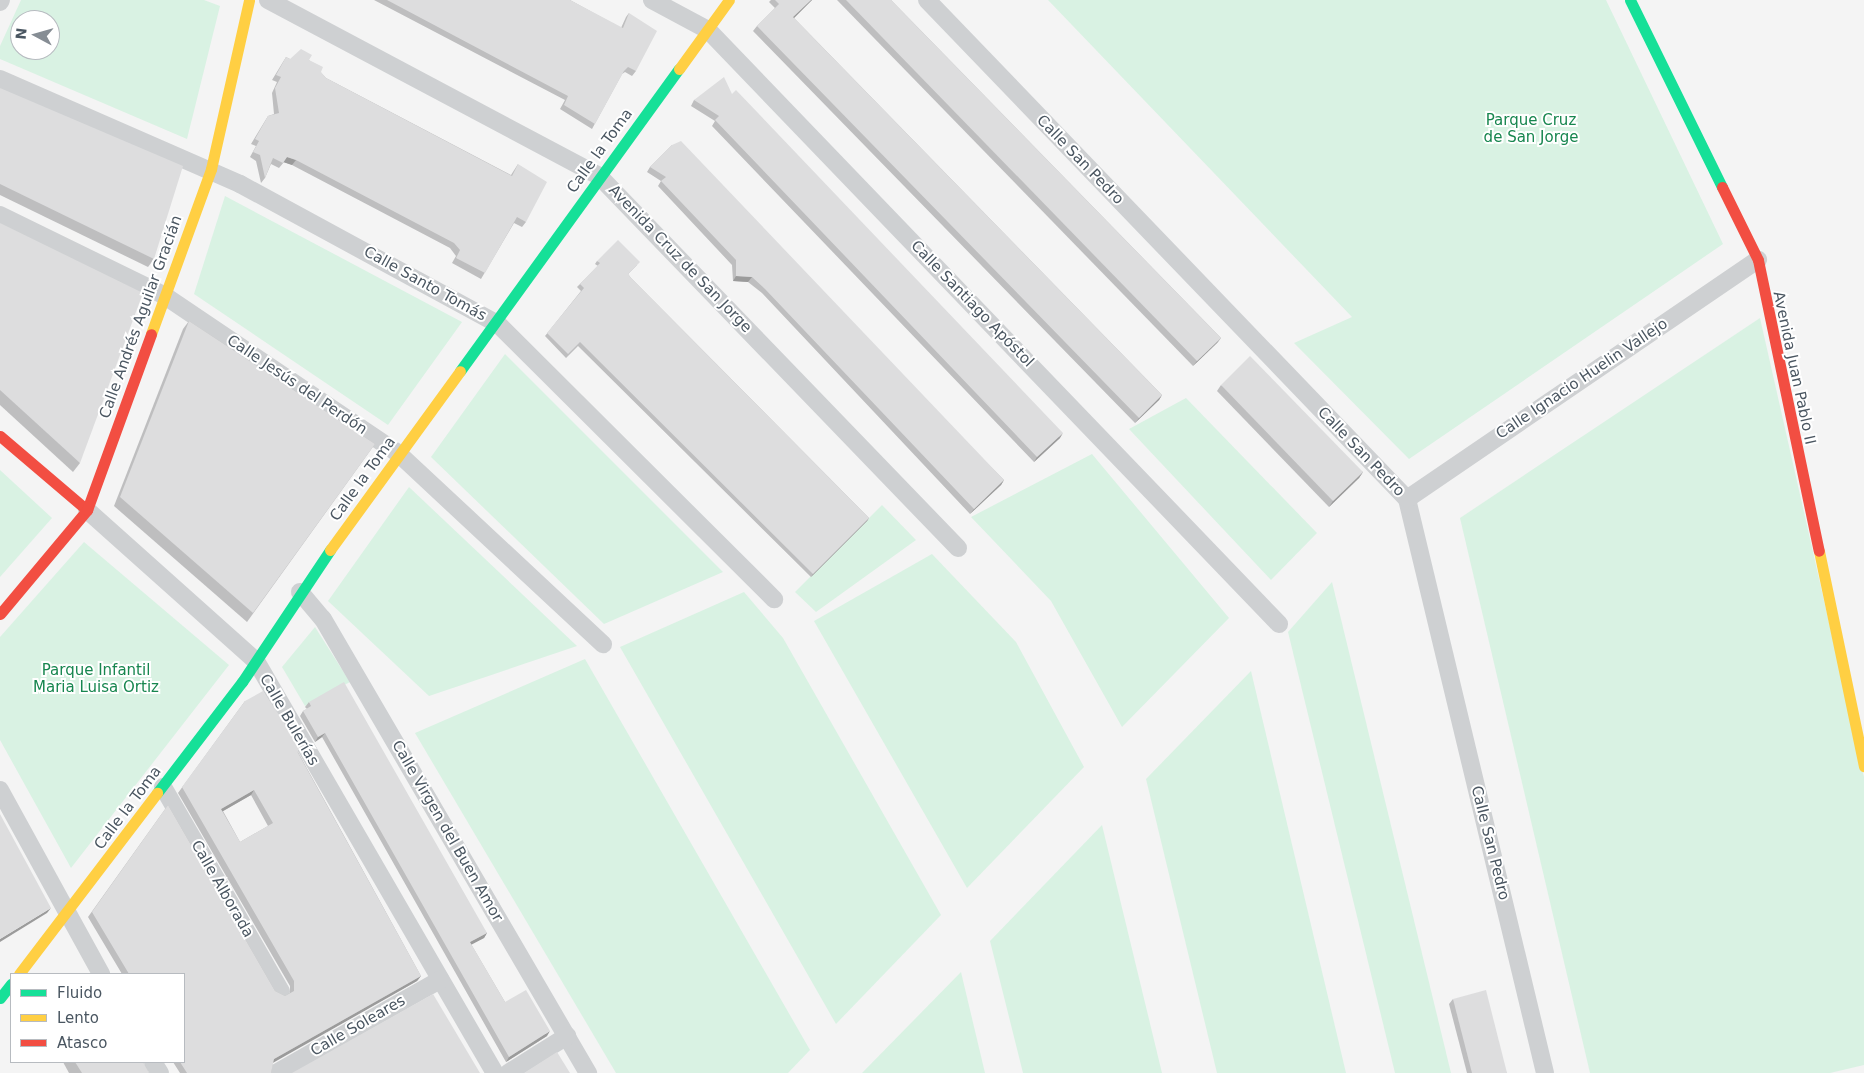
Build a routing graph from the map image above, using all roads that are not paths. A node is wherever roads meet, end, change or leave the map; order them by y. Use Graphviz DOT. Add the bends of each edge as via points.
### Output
graph roads {
  1 [pos="249,0"];
  2 [pos="268,0"];
  3 [pos="652,0"];
  4 [pos="729,0"];
  5 [pos="927,0"];
  6 [pos="1630,0"];
  7 [pos="708,30"];
  8 [pos="0,79"];
  9 [pos="211,169"];
  10 [pos="598,176"];
  11 [pos="0,215"];
  12 [pos="1758,260"];
  13 [pos="165,296"];
  14 [pos="498,324"];
  15 [pos="0,436"];
  16 [pos="399,454"];
  17 [pos="1407,499"];
  18 [pos="87,510"];
  19 [pos="958,548"];
  20 [pos="300,592"];
  21 [pos="774,599"];
  22 [pos="0,614"];
  23 [pos="1279,624"];
  24 [pos="603,644"];
  25 [pos="256,661"];
  26 [pos="1864,766"];
  27 [pos="163,787"];
  28 [pos="0,790"];
  29 [pos="66,916"];
  30 [pos="20,973"];
  31 [pos="100,973"];
  32 [pos="440,980"];
  33 [pos="10,985"];
  34 [pos="281,991"];
  35 [pos="0,998"];
  36 [pos="566,1036"];
  37 [pos="276,1073"];
  38 [pos="494,1073"];
  39 [pos="508,1073"];
  40 [pos="588,1073"];
  41 [pos="1545,1073"];
  1 -- 9 [label="street, Calle Andrés Aguilar Gracián"];
  2 -- 10 [label="street, Avenida Cruz de San Jorge"];
  3 -- 7 [label="street, Calle Santiago Apóstol"];
  4 -- 7 [label="street, Calle la Toma"];
  5 -- 17 [label="street, Calle San Pedro"];
  6 -- 12 [label="street, Avenida Juan Pablo II"];
  7 -- 10 [label="street, Calle la Toma"];
  7 -- 23 [label="street, Calle Santiago Apóstol"];
  8 -- 9 [label="street, Calle Santo Tomás"];
  9 -- 13 [label="street, Calle Andrés Aguilar Gracián"];
  9 -- 14 [label="street, Calle Santo Tomás"];
  10 -- 14 [label="street, Calle la Toma"];
  10 -- 19 [label="street, Avenida Cruz de San Jorge"];
  11 -- 13 [label="street, Calle Jesús del Perdón"];
  12 -- 17 [label="street, Calle Ignacio Huelin Vallejo"];
  12 -- 26 [label="street, Avenida Juan Pablo II"];
  13 -- 16 [label="street, Calle Jesús del Perdón"];
  13 -- 18 [label="street, Calle Andrés Aguilar Gracián"];
  14 -- 16 [label="street, Calle la Toma"];
  14 -- 21 [label="street, Calle Santo Tomás"];
  15 -- 18 [label="street, Calle Bulerías"];
  16 -- 20 [label="street, Calle la Toma"];
  16 -- 24 [label="street, Calle Jesús del Perdón"];
  17 -- 41 [label="street, Calle San Pedro"];
  18 -- 22 [label="street, Calle Andrés Aguilar Gracián"];
  18 -- 25 [label="street, Calle Bulerías"];
  20 -- 25 [label="street, Calle la Toma"];
  20 -- 36 [label="street, Calle Virgen del Buen Amor" via="323,619"];
  25 -- 27 [label="street, Calle la Toma"];
  25 -- 32 [label="street, Calle Bulerías"];
  27 -- 29 [label="street, Calle la Toma"];
  27 -- 34 [label="street, Calle Alborada"];
  28 -- 29 [label="street"];
  29 -- 30 [label="street, Calle la Toma"];
  29 -- 31 [label="street"];
  32 -- 37 [label="street, Calle Soleares"];
  32 -- 38 [label="street, Calle Bulerías"];
  33 -- 35 [label="street"];
  36 -- 39 [label="street"];
  36 -- 40 [label="street, Calle Virgen del Buen Amor"];
}
